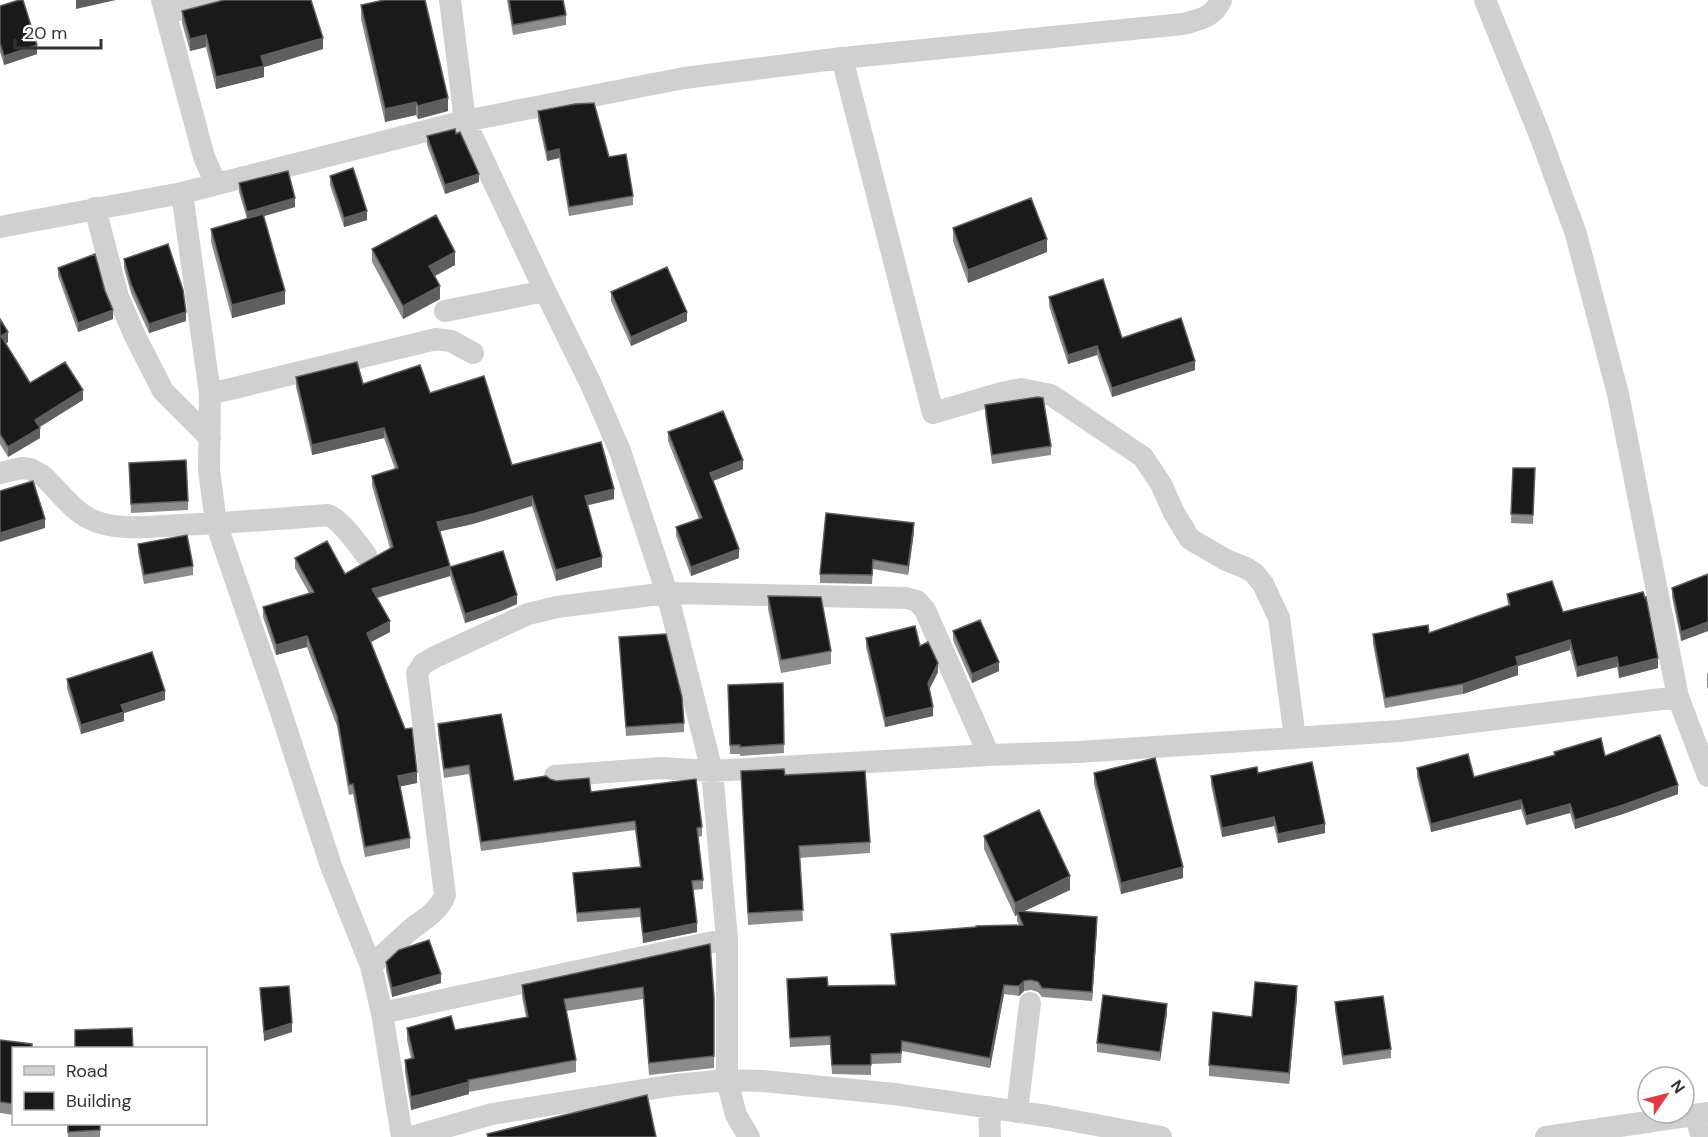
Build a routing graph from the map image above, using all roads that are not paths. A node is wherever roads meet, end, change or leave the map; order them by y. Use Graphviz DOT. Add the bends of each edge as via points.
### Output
graph roads {
  1 [pos="218,0"];
  2 [pos="450,0"];
  3 [pos="1221,0"];
  4 [pos="1485,0"];
  5 [pos="164,7"];
  6 [pos="842,58"];
  7 [pos="465,121"];
  8 [pos="216,184"];
  9 [pos="182,193"];
  10 [pos="95,208"];
  11 [pos="0,227"];
  12 [pos="545,291"];
  13 [pos="210,394"];
  14 [pos="210,438"];
  15 [pos="0,473"];
  16 [pos="216,524"];
  17 [pos="366,555"];
  18 [pos="667,593"];
  19 [pos="1678,697"];
  20 [pos="1295,738"];
  21 [pos="989,755"];
  22 [pos="710,763"];
  23 [pos="555,776"];
  24 [pos="1708,776"];
  25 [pos="727,939"];
  26 [pos="371,966"];
  27 [pos="1030,1003"];
  28 [pos="382,1012"];
  29 [pos="727,1080"];
  30 [pos="989,1107"];
  31 [pos="1017,1112"];
  32 [pos="1702,1114"];
  33 [pos="402,1137"];
  34 [pos="411,1137"];
  35 [pos="750,1137"];
  36 [pos="990,1137"];
  37 [pos="1161,1137"];
  38 [pos="1546,1137"];
  39 [pos="1702,1137"];
  1 -- 5 [label="street"];
  2 -- 7 [label="street"];
  3 -- 6 [label="street" via="1206,18 1184,24"];
  4 -- 19 [label="street" via="1576,234 1618,394"];
  5 -- 8 [label="street" via="204,157"];
  6 -- 7 [label="street" via="684,78"];
  6 -- 20 [label="street" via="933,413 1021,389 1051,395 1143,457 1190,539 1246,568 1263,584 1279,618"];
  7 -- 8 [label="street"];
  7 -- 12 [label="street"];
  8 -- 9 [label="street"];
  9 -- 10 [label="street"];
  9 -- 13 [label="street"];
  10 -- 11 [label="street"];
  10 -- 14 [label="street" via="118,297 135,336 164,391"];
  12 -- 13 [label="street" via="453,310 472,353 436,339"];
  12 -- 18 [label="street" via="620,451"];
  13 -- 14 [label="street"];
  14 -- 16 [label="street" via="209,470"];
  15 -- 16 [label="street" via="22,468 37,472 81,514 113,526"];
  16 -- 17 [label="street" via="328,515"];
  16 -- 26 [label="street" via="331,866"];
  18 -- 21 [label="street" via="917,601 925,610"];
  18 -- 22 [label="street"];
  18 -- 26 [label="street" via="528,614 419,668 445,895 430,914"];
  19 -- 20 [label="street" via="1399,732"];
  19 -- 24 [label="street"];
  20 -- 21 [label="street"];
  21 -- 22 [label="street"];
  22 -- 23 [label="street" via="668,760 661,768"];
  22 -- 25 [label="street"];
  25 -- 28 [label="street"];
  25 -- 29 [label="street"];
  26 -- 28 [label="street"];
  27 -- 31 [label="street"];
  28 -- 33 [label="street"];
  29 -- 30 [label="street" via="894,1094"];
  29 -- 34 [label="street" via="492,1114"];
  29 -- 35 [label="street" via="736,1115"];
  30 -- 31 [label="street"];
  30 -- 36 [label="street"];
  31 -- 37 [label="street"];
  32 -- 38 [label="street"];
  32 -- 39 [label="street"];
}
